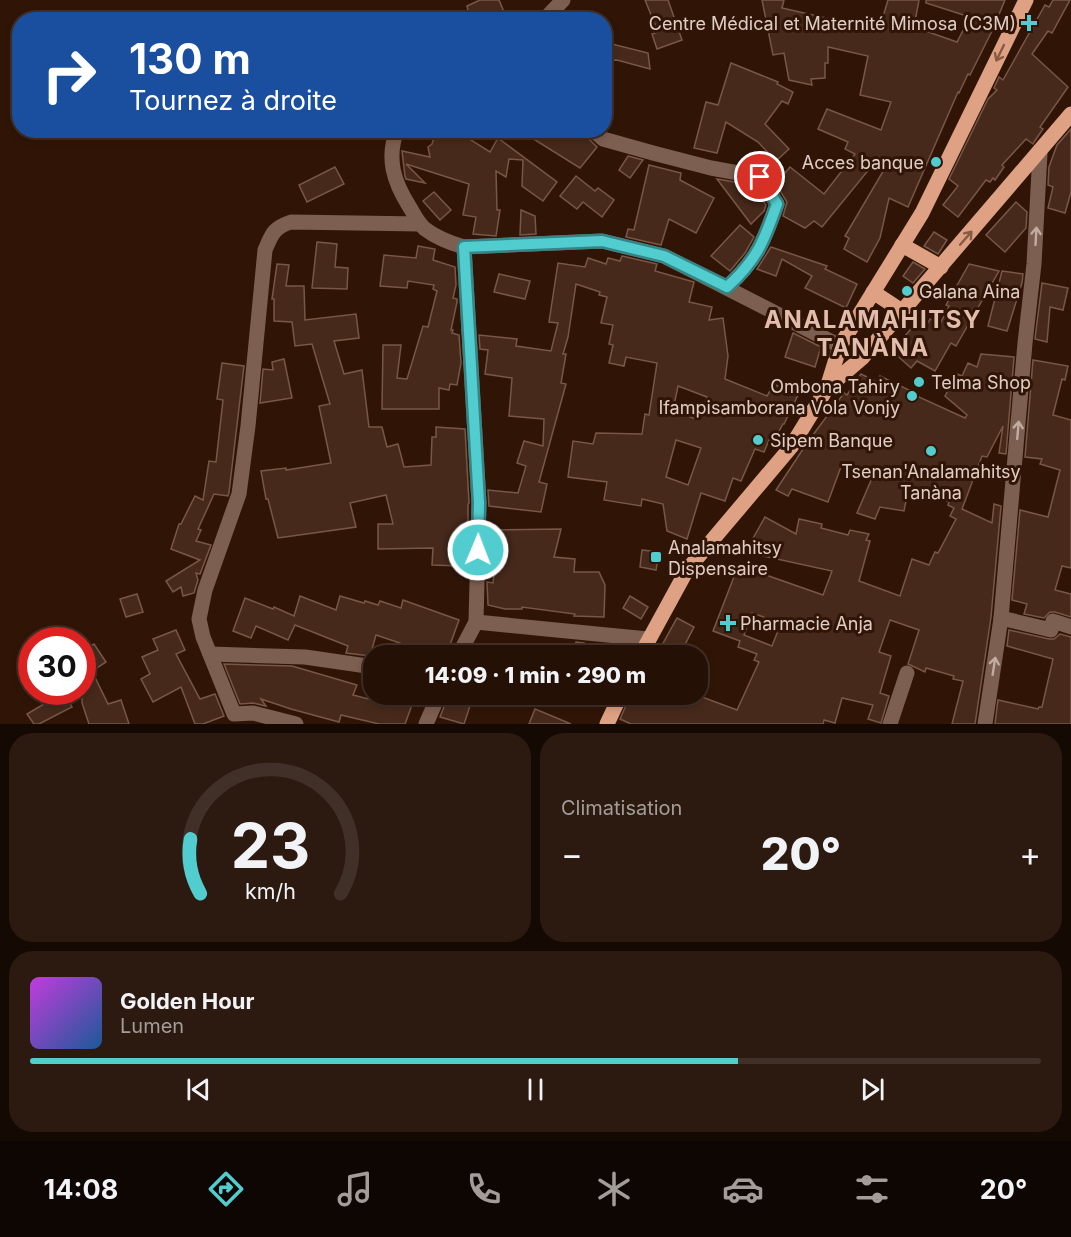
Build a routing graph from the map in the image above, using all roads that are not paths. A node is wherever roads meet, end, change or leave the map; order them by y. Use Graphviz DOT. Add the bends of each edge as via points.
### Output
graph roads {
  1 [pos="563,0"];
  2 [pos="1026,0"];
  3 [pos="552,12"];
  4 [pos="1071,114"];
  5 [pos="394,138"];
  6 [pos="602,138"];
  7 [pos="1040,153"];
  8 [pos="420,224"];
  9 [pos="902,245"];
  10 [pos="464,247"];
  11 [pos="941,267"];
  12 [pos="727,287"];
  13 [pos="873,292"];
  14 [pos="902,311"];
  15 [pos="840,346"];
  16 [pos="862,358"];
  17 [pos="827,388"];
  18 [pos="1001,618"];
  19 [pos="476,622"];
  20 [pos="1071,627"];
  21 [pos="648,639"];
  22 [pos="464,645"];
  23 [pos="645,645"];
  24 [pos="210,654"];
  25 [pos="363,665"];
  26 [pos="907,674"];
  27 [pos="434,705"];
  28 [pos="616,705"];
  29 [pos="236,719"];
  30 [pos="296,724"];
  31 [pos="426,724"];
  32 [pos="607,724"];
  33 [pos="890,724"];
  34 [pos="985,724"];
  1 -- 3 [label="street"];
  2 -- 9 [label="main road, one-way" via="922,213"];
  4 -- 7 [label="main road"];
  5 -- 8 [label="street" via="391,167 398,188"];
  6 -- 12 [label="street" via="760,177 777,204 763,242 744,271"];
  11 -- 7 [label="main road, one-way"];
  18 -- 7 [label="street, one-way" via="1034,264"];
  8 -- 10 [label="street" via="446,242"];
  8 -- 24 [label="street" via="291,222 273,232 265,250 239,494 205,590 199,619"];
  9 -- 11 [label="main road"];
  9 -- 13 [label="main road"];
  10 -- 12 [label="street" via="602,241 664,256"];
  10 -- 19 [label="street" via="479,503"];
  11 -- 14 [label="main road"];
  12 -- 15 [label="street"];
  13 -- 14 [label="main road"];
  13 -- 15 [label="main road"];
  14 -- 16 [label="main road"];
  15 -- 16 [label="main road"];
  15 -- 17 [label="main road"];
  16 -- 17 [label="main road"];
  17 -- 21 [label="main road" via="791,447 687,570"];
  18 -- 20 [label="street" via="1051,630 1053,621"];
  34 -- 18 [label="street, one-way"];
  19 -- 21 [label="street"];
  19 -- 22 [label="street"];
  21 -- 23 [label="main road"];
  24 -- 25 [label="street" via="305,657"];
  24 -- 29 [label="street"];
  26 -- 33 [label="street"];
  27 -- 31 [label="street"];
  28 -- 32 [label="main road"];
  29 -- 30 [label="street" via="253,713"];
}
